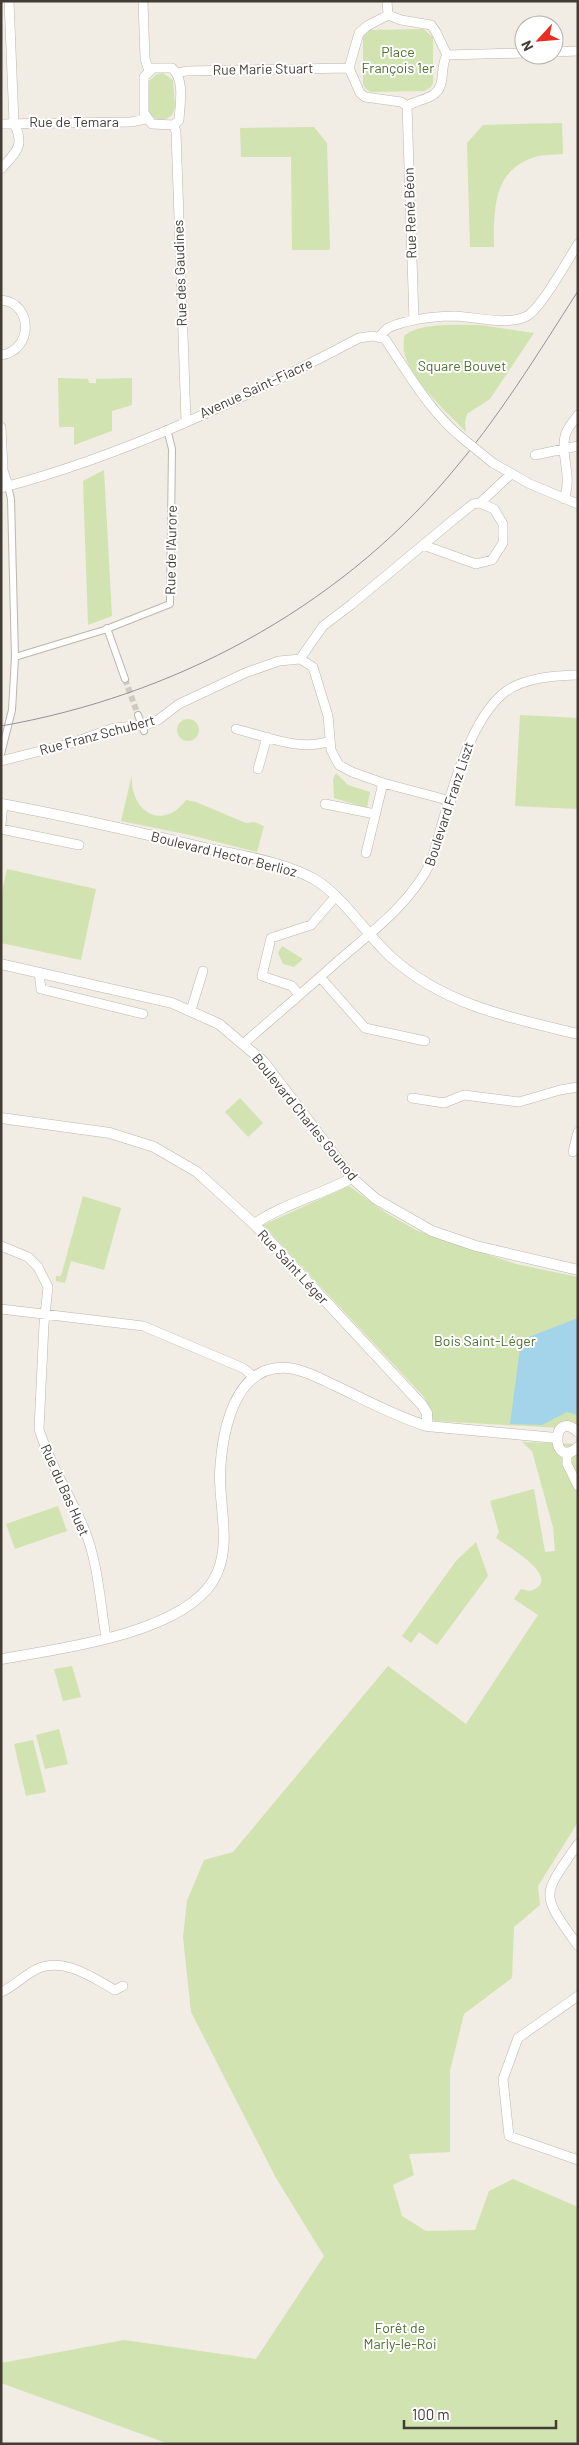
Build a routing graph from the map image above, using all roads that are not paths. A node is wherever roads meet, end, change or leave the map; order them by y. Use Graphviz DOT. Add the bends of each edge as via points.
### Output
graph roads {
  1 [pos="9,1"];
  2 [pos="143,1"];
  3 [pos="387,1"];
  4 [pos="388,15"];
  5 [pos="578,51"];
  6 [pos="514,52"];
  7 [pos="564,52"];
  8 [pos="446,55"];
  9 [pos="349,68"];
  10 [pos="149,71"];
  11 [pos="178,73"];
  12 [pos="407,106"];
  13 [pos="146,119"];
  14 [pos="14,123"];
  15 [pos="1,124"];
  16 [pos="174,125"];
  17 [pos="1,169"];
  18 [pos="578,244"];
  19 [pos="1,300"];
  20 [pos="414,320"];
  21 [pos="380,337"];
  22 [pos="1,355"];
  23 [pos="578,415"];
  24 [pos="186,421"];
  25 [pos="1,427"];
  26 [pos="167,430"];
  27 [pos="578,446"];
  28 [pos="564,448"];
  29 [pos="535,455"];
  30 [pos="510,474"];
  31 [pos="5,487"];
  32 [pos="564,499"];
  33 [pos="480,503"];
  34 [pos="578,504"];
  35 [pos="423,545"];
  36 [pos="107,628"];
  37 [pos="15,658"];
  38 [pos="300,659"];
  39 [pos="578,675"];
  40 [pos="125,678"];
  41 [pos="138,715"];
  42 [pos="143,728"];
  43 [pos="236,729"];
  44 [pos="267,737"];
  45 [pos="330,742"];
  46 [pos="1,754"];
  47 [pos="1,761"];
  48 [pos="258,769"];
  49 [pos="383,782"];
  50 [pos="451,801"];
  51 [pos="2,804"];
  52 [pos="325,804"];
  53 [pos="375,814"];
  54 [pos="1,824"];
  55 [pos="1,829"];
  56 [pos="80,845"];
  57 [pos="366,853"];
  58 [pos="336,896"];
  59 [pos="370,934"];
  60 [pos="1,964"];
  61 [pos="203,972"];
  62 [pos="39,973"];
  63 [pos="320,977"];
  64 [pos="299,995"];
  65 [pos="191,1010"];
  66 [pos="143,1014"];
  67 [pos="578,1034"];
  68 [pos="425,1041"];
  69 [pos="243,1044"];
  70 [pos="578,1088"];
  71 [pos="412,1098"];
  72 [pos="1,1118"];
  73 [pos="578,1132"];
  74 [pos="574,1152"];
  75 [pos="352,1178"];
  76 [pos="254,1224"];
  77 [pos="1,1246"];
  78 [pos="578,1270"];
  79 [pos="1,1309"];
  80 [pos="44,1315"];
  81 [pos="254,1377"];
  82 [pos="427,1426"];
  83 [pos="578,1432"];
  84 [pos="556,1438"];
  85 [pos="578,1447"];
  86 [pos="567,1452"];
  87 [pos="578,1486"];
  88 [pos="106,1638"];
  89 [pos="1,1659"];
  90 [pos="578,1844"];
  91 [pos="578,1946"];
  92 [pos="123,1986"];
  93 [pos="1,1992"];
  94 [pos="578,1996"];
  95 [pos="578,2160"];
  1 -- 14 [label="street"];
  2 -- 10 [label="street" via="145,59"];
  3 -- 4 [label="street"];
  4 -- 8 [label="street" via="431,25"];
  4 -- 9 [label="street" via="359,33"];
  5 -- 7 [label="street"];
  6 -- 8 [label="street"];
  8 -- 12 [label="street" via="438,90"];
  9 -- 11 [label="street, Rue Marie Stuart"];
  9 -- 12 [label="street" via="364,97 401,102"];
  10 -- 11 [label="street" via="172,68"];
  10 -- 13 [label="street" via="144,77"];
  11 -- 16 [label="street" via="179,120"];
  12 -- 20 [label="street, Rue René Béon"];
  13 -- 14 [label="street, Rue de Temara" via="132,122"];
  13 -- 16 [label="street" via="152,124"];
  14 -- 15 [label="street, Rue de Temara"];
  14 -- 17 [label="street" via="20,136 19,149"];
  16 -- 24 [label="street, Rue des Gaudines"];
  18 -- 20 [label="street" via="537,307 525,317 509,320 453,316"];
  19 -- 22 [label="street" via="12,304 24,315 26,331 20,346"];
  20 -- 21 [label="street" via="390,327"];
  21 -- 24 [label="street, Avenue Saint-Fiacre" via="359,338 258,390"];
  21 -- 30 [label="street, bridge" via="385,339 425,399 456,433"];
  23 -- 28 [label="street" via="565,434"];
  24 -- 26 [label="street, Avenue Saint-Fiacre"];
  25 -- 31 [label="street"];
  26 -- 31 [label="street, Avenue Saint-Fiacre" via="99,457"];
  26 -- 36 [label="street, Rue de l'Aurore" via="172,449 170,604"];
  27 -- 28 [label="street"];
  28 -- 29 [label="street"];
  28 -- 32 [label="street" via="569,475"];
  30 -- 32 [label="street"];
  30 -- 33 [label="street"];
  31 -- 37 [label="street" via="12,498"];
  32 -- 34 [label="street"];
  33 -- 35 [label="street" via="473,504"];
  33 -- 35 [label="street" via="494,509 502,524 502,543 492,560 476,564"];
  35 -- 38 [label="street" via="323,626"];
  36 -- 37 [label="street, Rue de l'Aurore"];
  36 -- 40 [label="street"];
  37 -- 46 [label="street" via="12,710"];
  38 -- 42 [label="street, Rue Franz Schubert" via="278,661 245,673 179,704"];
  38 -- 45 [label="street" via="313,667 328,716"];
  39 -- 50 [label="street, Boulevard Franz Liszt" via="541,678 505,692 490,707 472,735"];
  41 -- 42 [label="street"];
  42 -- 47 [label="street, Rue Franz Schubert" via="114,728 72,743"];
  43 -- 44 [label="street"];
  44 -- 45 [label="street" via="305,746"];
  44 -- 48 [label="street"];
  45 -- 49 [label="street" via="339,765"];
  49 -- 50 [label="street"];
  49 -- 53 [label="street"];
  50 -- 59 [label="street, Boulevard Franz Liszt" via="422,881 409,898"];
  51 -- 54 [label="street"];
  51 -- 58 [label="street, Boulevard Hector Berlioz" via="243,856 299,872"];
  52 -- 53 [label="street"];
  53 -- 57 [label="street"];
  55 -- 56 [label="street"];
  58 -- 59 [label="street, Boulevard Hector Berlioz"];
  58 -- 64 [label="street" via="311,924 271,938 262,976 292,986"];
  59 -- 63 [label="street, Boulevard Franz Liszt"];
  59 -- 67 [label="street, Boulevard Hector Berlioz" via="392,957 447,995 499,1015"];
  60 -- 62 [label="street, Boulevard Charles Gounod"];
  61 -- 65 [label="street"];
  62 -- 65 [label="street, Boulevard Charles Gounod" via="172,1002"];
  62 -- 66 [label="street" via="41,988"];
  63 -- 64 [label="street, Boulevard Franz Liszt"];
  63 -- 68 [label="street" via="365,1028"];
  64 -- 69 [label="street, Boulevard Franz Liszt"];
  65 -- 69 [label="street, Boulevard Charles Gounod" via="219,1024"];
  69 -- 75 [label="street, Boulevard Charles Gounod" via="264,1062"];
  70 -- 71 [label="street" via="519,1102 464,1095 444,1103"];
  72 -- 76 [label="street, Rue Saint Léger" via="110,1132 154,1147 197,1172"];
  73 -- 74 [label="street"];
  75 -- 76 [label="street" via="273,1212"];
  75 -- 78 [label="street, Boulevard Charles Gounod" via="388,1207 432,1231 476,1246"];
  76 -- 82 [label="street, Rue Saint Léger" via="422,1405 427,1413"];
  77 -- 80 [label="street, Rue du Bas Huet" via="20,1253 38,1267 48,1287"];
  79 -- 80 [label="street"];
  80 -- 81 [label="street" via="142,1326 243,1368"];
  80 -- 88 [label="street, Rue du Bas Huet" via="39,1429 44,1446 84,1527"];
  81 -- 82 [label="street" via="287,1368 308,1373"];
  81 -- 88 [label="street" via="242,1389 232,1408 223,1445 220,1474 224,1545 213,1580 199,1597 174,1614 142,1628"];
  82 -- 84 [label="street"];
  83 -- 84 [label="street" via="566,1427"];
  84 -- 86 [label="street" via="558,1446"];
  85 -- 86 [label="street"];
  86 -- 87 [label="street" via="566,1464"];
  88 -- 89 [label="street"];
  90 -- 91 [label="street" via="555,1876 548,1900"];
  92 -- 93 [label="street" via="115,1990 85,1972 67,1966 50,1966 38,1968"];
  94 -- 95 [label="street" via="518,2038 503,2079 510,2136"];
}
